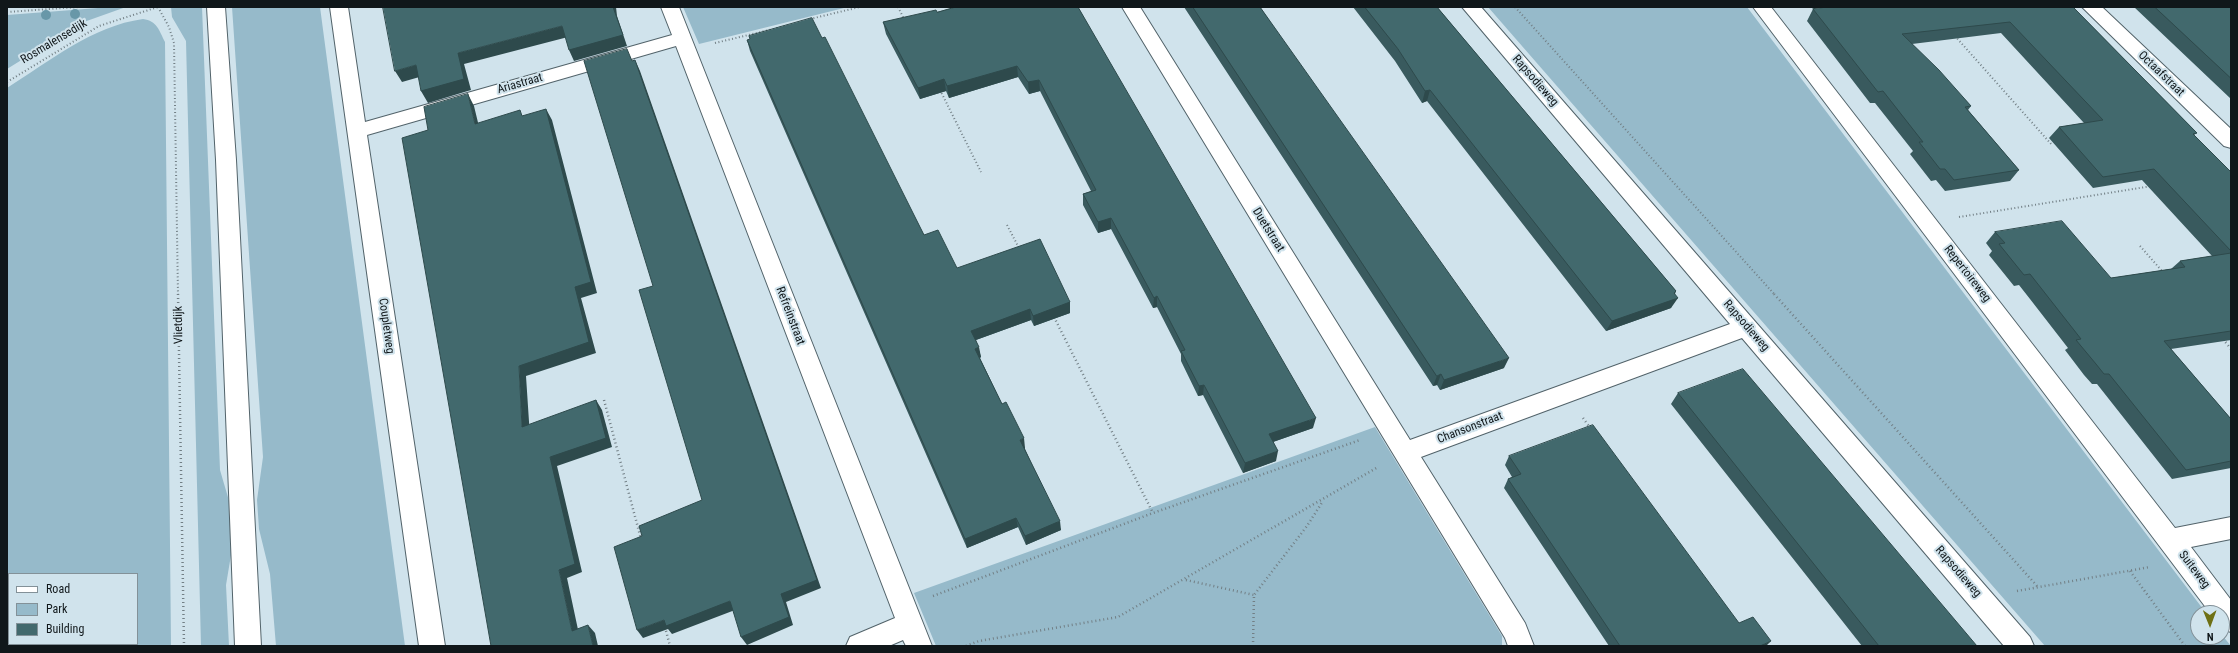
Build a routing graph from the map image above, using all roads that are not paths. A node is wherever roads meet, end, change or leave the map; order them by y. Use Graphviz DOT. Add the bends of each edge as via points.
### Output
graph roads {
  1 [pos="216,7"];
  2 [pos="339,7"];
  3 [pos="670,7"];
  4 [pos="1131,7"];
  5 [pos="1471,7"];
  6 [pos="1762,7"];
  7 [pos="2091,7"];
  8 [pos="684,44"];
  9 [pos="358,131"];
  10 [pos="2231,141"];
  11 [pos="1747,327"];
  12 [pos="1405,452"];
  13 [pos="2231,528"];
  14 [pos="2172,540"];
  15 [pos="2231,620"];
  16 [pos="911,626"];
  17 [pos="248,646"];
  18 [pos="432,646"];
  19 [pos="859,646"];
  20 [pos="1521,646"];
  21 [pos="2021,646"];
  1 -- 17 [label="street" via="226,160"];
  2 -- 9 [label="street, Coupletweg"];
  3 -- 8 [label="street, Refreinstraat"];
  4 -- 12 [label="street, Duetstraat"];
  5 -- 11 [label="street, Rapsodieweg"];
  6 -- 14 [label="street, Repertoireweg"];
  7 -- 10 [label="street, Octaafstraat"];
  8 -- 9 [label="street, Ariastraat"];
  8 -- 16 [label="street, Refreinstraat"];
  9 -- 18 [label="street, Coupletweg"];
  11 -- 12 [label="street, Chansonstraat"];
  11 -- 21 [label="street, Rapsodieweg"];
  12 -- 20 [label="street" via="1516,632"];
  13 -- 14 [label="street"];
  14 -- 15 [label="street, Suiteweg"];
  16 -- 19 [label="street"];
}
